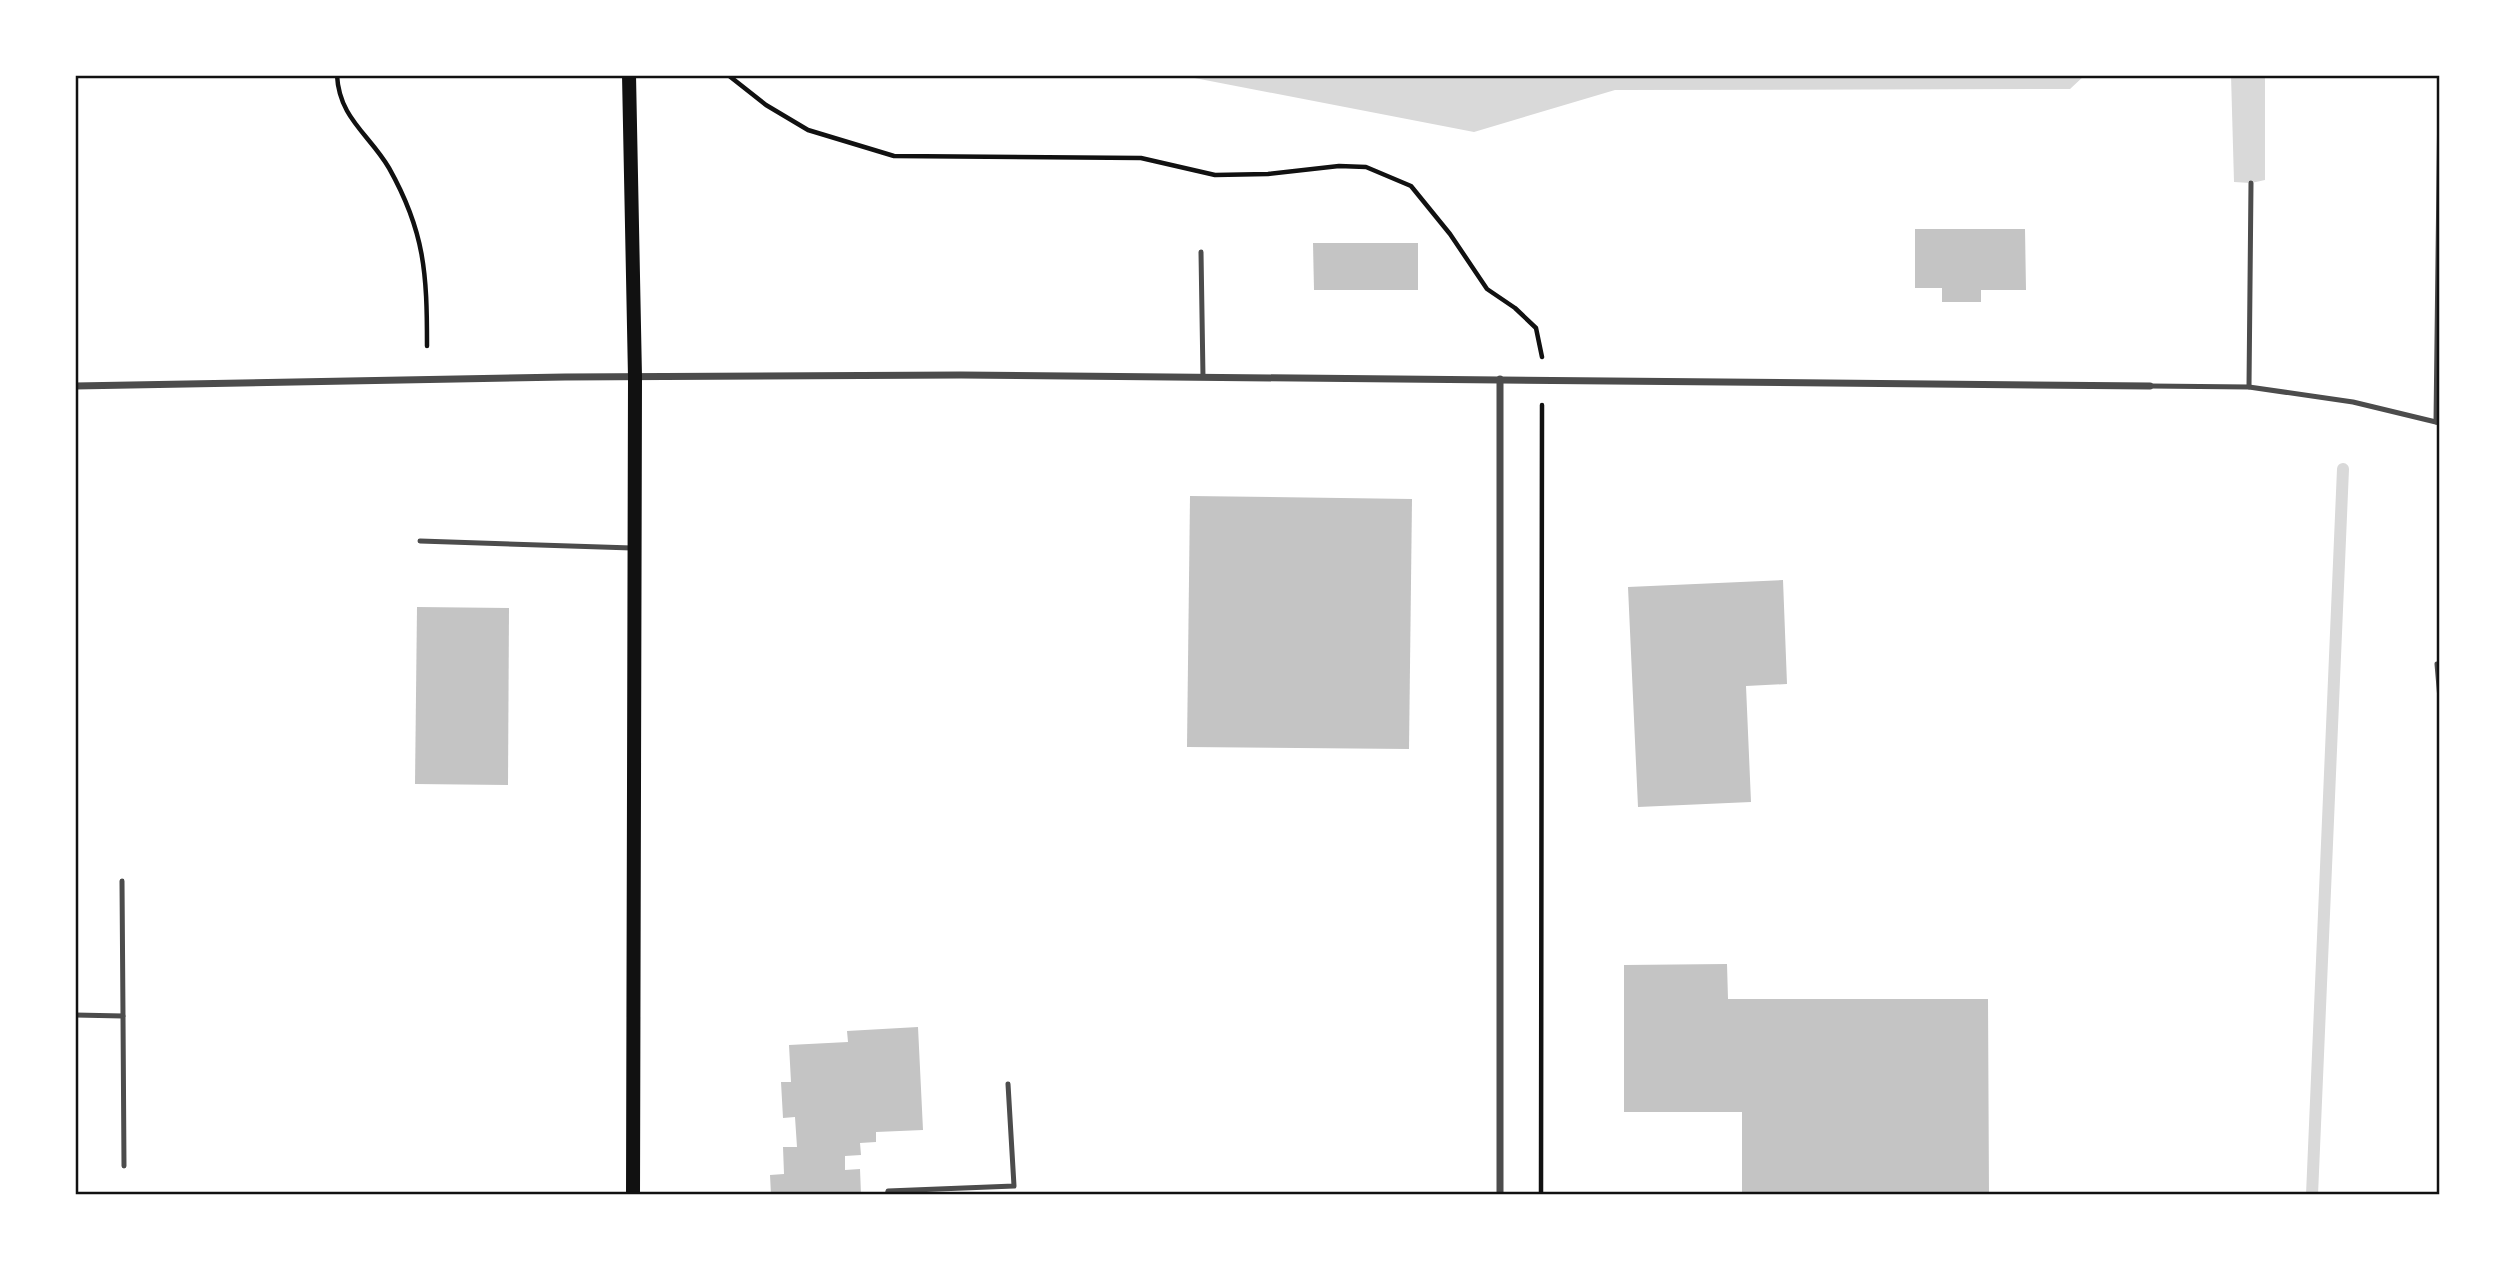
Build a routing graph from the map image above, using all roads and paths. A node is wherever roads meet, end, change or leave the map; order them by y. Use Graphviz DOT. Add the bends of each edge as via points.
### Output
graph roads {
  1 [pos="337,75"];
  2 [pos="629,75"];
  3 [pos="728,75"];
  4 [pos="2440,94"];
  5 [pos="2250,183"];
  6 [pos="1201,252"];
  7 [pos="428,345"];
  8 [pos="1542,350"];
  9 [pos="635,377"];
  10 [pos="1203,377"];
  11 [pos="1500,379"];
  12 [pos="75,386"];
  13 [pos="2150,386"];
  14 [pos="2249,387"];
  15 [pos="1542,411"];
  16 [pos="2438,423"];
  17 [pos="420,541"];
  18 [pos="635,548"];
  19 [pos="2437,664"];
  20 [pos="2440,699"];
  21 [pos="122,881"];
  22 [pos="75,1014"];
  23 [pos="123,1016"];
  24 [pos="1009,1084"];
  25 [pos="124,1166"];
  26 [pos="633,1195"];
  27 [pos="887,1195"];
  28 [pos="1500,1195"];
  29 [pos="1541,1195"];
  1 -- 7 [label="path" via="349,117 388,167 413,218 427,286"];
  2 -- 9 [label="main road"];
  3 -- 8 [label="path" via="808,130 894,156 1141,158 1215,175 1366,167 1411,186 1488,289 1536,328"];
  4 -- 16 [label="lane"];
  5 -- 14 [label="lane"];
  6 -- 10 [label="lane"];
  9 -- 10 [label="street"];
  9 -- 12 [label="street"];
  9 -- 18 [label="main road"];
  10 -- 11 [label="street"];
  11 -- 13 [label="street"];
  11 -- 28 [label="street"];
  13 -- 14 [label="lane"];
  14 -- 16 [label="lane" via="2353,402"];
  15 -- 29 [label="path"];
  17 -- 18 [label="lane"];
  18 -- 26 [label="main road"];
  19 -- 20 [label="lane"];
  21 -- 23 [label="lane"];
  22 -- 23 [label="lane"];
  23 -- 25 [label="lane"];
  24 -- 27 [label="lane" via="1014,1186 888,1191"];
}
